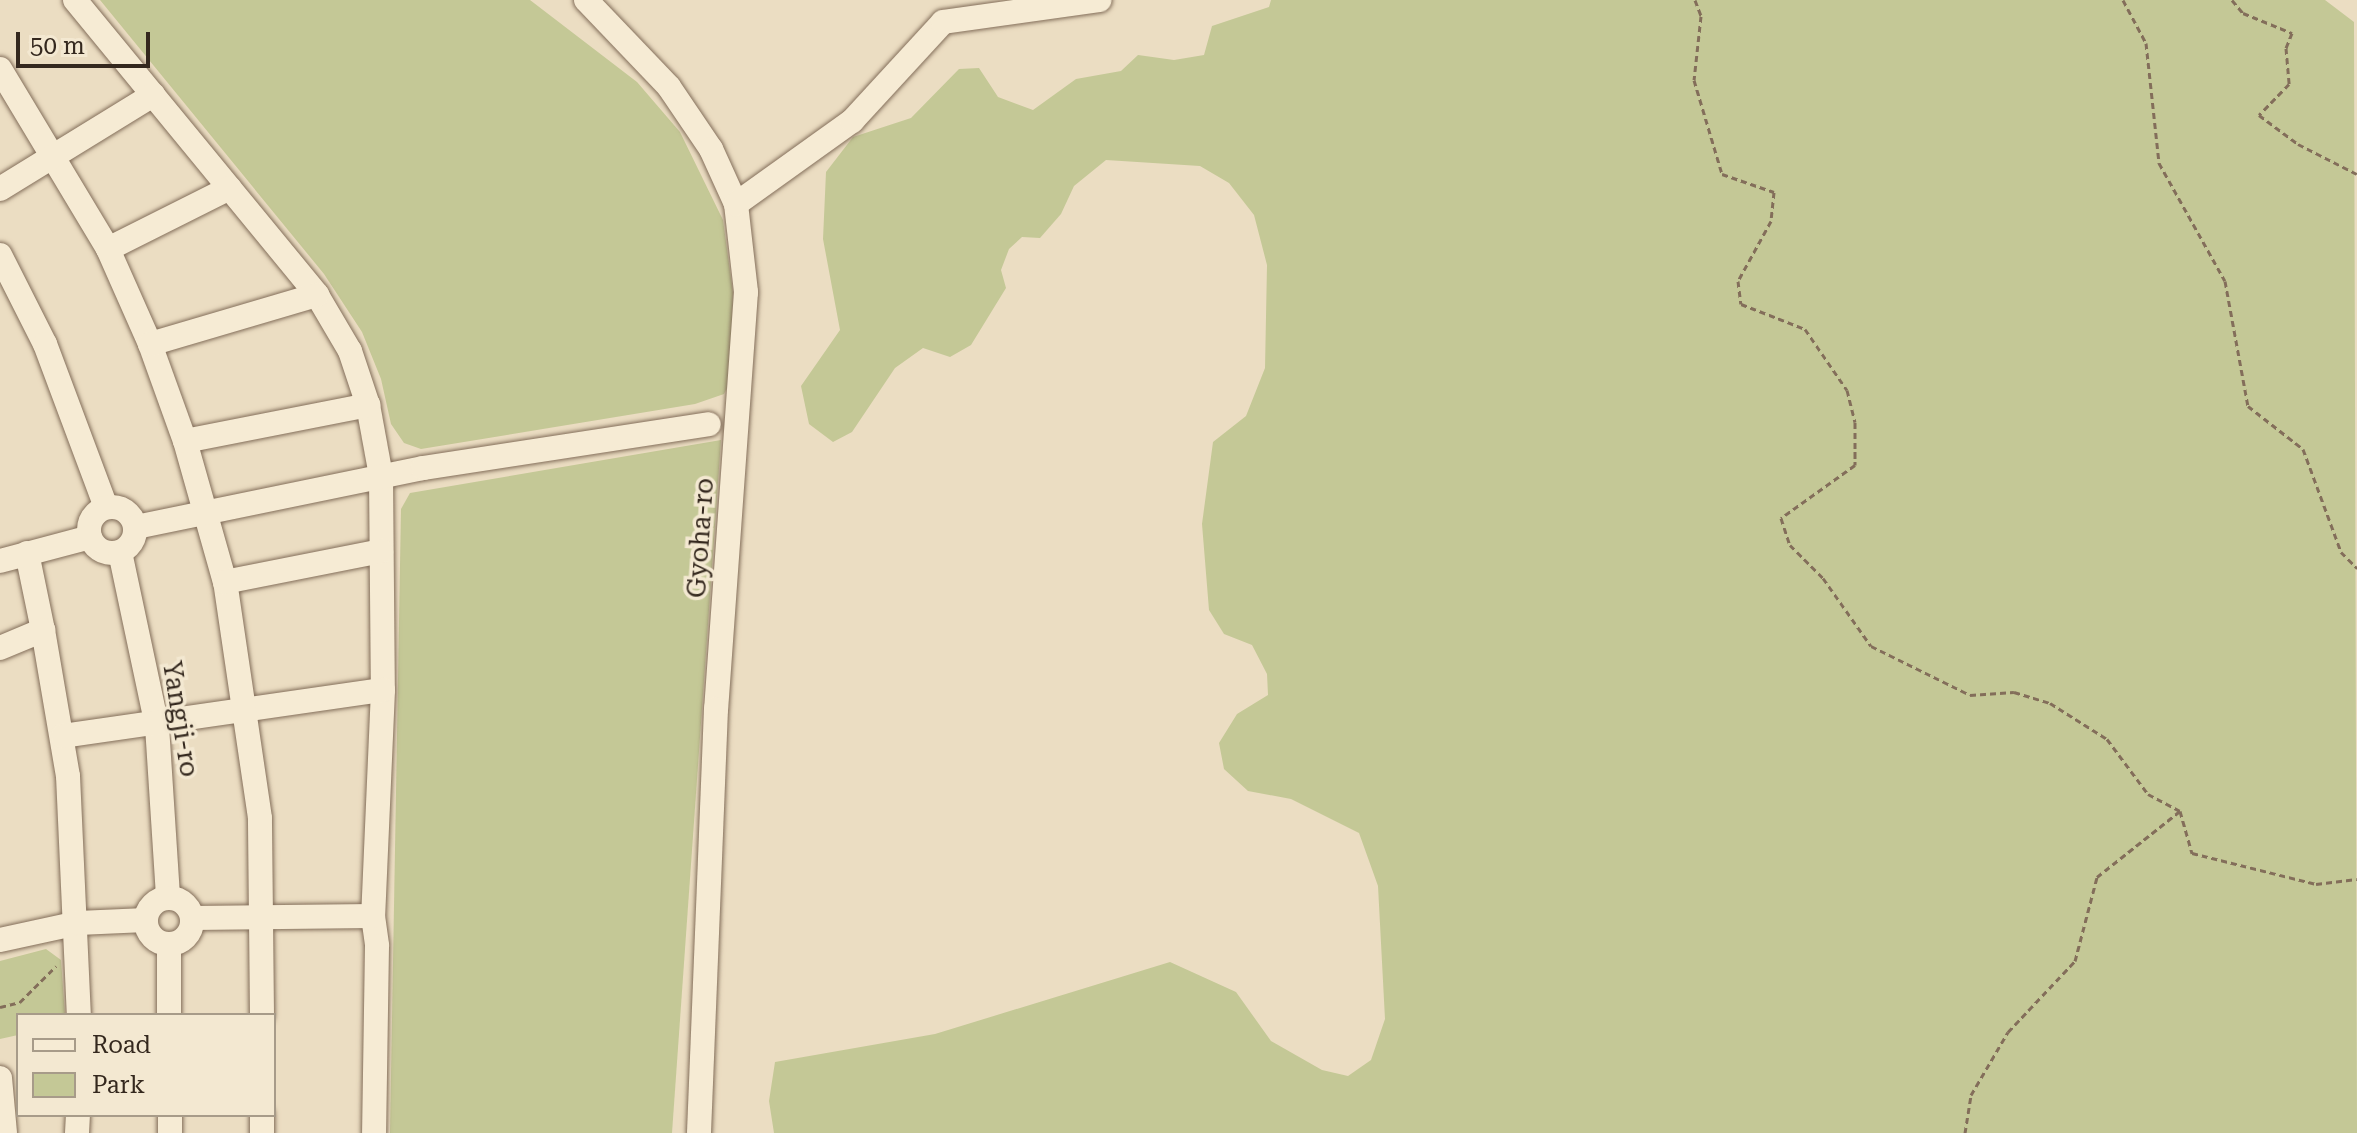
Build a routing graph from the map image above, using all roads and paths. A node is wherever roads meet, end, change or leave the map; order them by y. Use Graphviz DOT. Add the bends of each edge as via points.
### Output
graph roads {
  1 [pos="75,0"];
  2 [pos="586,0"];
  3 [pos="1099,0"];
  4 [pos="1695,0"];
  5 [pos="2123,0"];
  6 [pos="2232,0"];
  7 [pos="943,11"];
  8 [pos="0,69"];
  9 [pos="153,95"];
  10 [pos="55,155"];
  11 [pos="2357,174"];
  12 [pos="230,188"];
  13 [pos="0,189"];
  14 [pos="736,204"];
  15 [pos="108,249"];
  16 [pos="0,255"];
  17 [pos="317,295"];
  18 [pos="150,344"];
  19 [pos="368,405"];
  20 [pos="709,424"];
  21 [pos="185,441"];
  22 [pos="381,476"];
  23 [pos="106,507"];
  24 [pos="205,512"];
  25 [pos="136,527"];
  26 [pos="90,537"];
  27 [pos="381,551"];
  28 [pos="120,552"];
  29 [pos="27,553"];
  30 [pos="0,561"];
  31 [pos="2357,568"];
  32 [pos="225,582"];
  33 [pos="43,630"];
  34 [pos="0,648"];
  35 [pos="383,690"];
  36 [pos="248,708"];
  37 [pos="156,722"];
  38 [pos="63,736"];
  39 [pos="2180,811"];
  40 [pos="2357,879"];
  41 [pos="168,898"];
  42 [pos="373,916"];
  43 [pos="193,918"];
  44 [pos="263,918"];
  45 [pos="146,920"];
  46 [pos="78,923"];
  47 [pos="0,940"];
  48 [pos="169,944"];
  49 [pos="61,960"];
  50 [pos="0,1007"];
  51 [pos="79,1013"];
  52 [pos="169,1013"];
  53 [pos="262,1013"];
  54 [pos="0,1078"];
  55 [pos="5,1133"];
  56 [pos="374,1133"];
  57 [pos="699,1133"];
  58 [pos="1965,1133"];
  1 -- 9 [label="street"];
  2 -- 14 [label="street, Gyoha-ro" via="669,87 711,149"];
  3 -- 7 [label="street"];
  4 -- 39 [label="path" via="1701,16 1694,80 1722,174 1774,192 1771,221 1738,281 1741,304 1805,329 1847,390 1855,422 1855,465 1781,518 1790,545 1823,578 1871,646 1970,695 2014,692 2050,703 2107,739 2148,794"];
  5 -- 31 [label="path" via="2146,43 2159,163 2225,281 2248,406 2303,449 2341,552"];
  6 -- 11 [label="path" via="2243,13 2292,33 2286,48 2289,84 2259,115 2298,144"];
  7 -- 14 [label="street" via="852,121"];
  8 -- 10 [label="street"];
  9 -- 10 [label="street"];
  9 -- 12 [label="street"];
  10 -- 13 [label="street"];
  10 -- 15 [label="street"];
  12 -- 15 [label="street"];
  12 -- 17 [label="street"];
  14 -- 57 [label="street, Gyoha-ro" via="746,292 716,709"];
  15 -- 18 [label="street"];
  16 -- 23 [label="street" via="51,358"];
  17 -- 18 [label="street"];
  17 -- 19 [label="street" via="350,351"];
  18 -- 21 [label="street"];
  19 -- 21 [label="street"];
  19 -- 22 [label="street"];
  20 -- 22 [label="street"];
  21 -- 24 [label="street"];
  22 -- 24 [label="street"];
  22 -- 27 [label="street"];
  23 -- 25 [label="street" via="122,508"];
  23 -- 26 [label="street" via="94,515"];
  24 -- 25 [label="street"];
  24 -- 32 [label="street"];
  25 -- 28 [label="street" via="132,542"];
  26 -- 28 [label="street" via="98,549"];
  26 -- 29 [label="street"];
  27 -- 32 [label="street"];
  27 -- 35 [label="street"];
  28 -- 37 [label="street, Yangji-ro"];
  29 -- 30 [label="street"];
  29 -- 33 [label="street"];
  32 -- 36 [label="street"];
  33 -- 34 [label="street"];
  33 -- 38 [label="street"];
  35 -- 36 [label="street"];
  35 -- 42 [label="street"];
  36 -- 37 [label="street"];
  36 -- 44 [label="street" via="260,818"];
  37 -- 38 [label="street"];
  37 -- 41 [label="street, Yangji-ro"];
  38 -- 46 [label="street"];
  39 -- 40 [label="path" via="2192,853 2316,884"];
  39 -- 58 [label="path" via="2097,877 2075,961 2008,1032 1971,1095"];
  41 -- 43 [label="street" via="186,903"];
  41 -- 45 [label="street" via="151,906"];
  42 -- 44 [label="street"];
  42 -- 56 [label="street"];
  43 -- 44 [label="street"];
  43 -- 48 [label="street" via="184,940"];
  44 -- 53 [label="street"];
  45 -- 46 [label="street"];
  45 -- 48 [label="street" via="150,934"];
  46 -- 47 [label="street"];
  46 -- 51 [label="street"];
  48 -- 52 [label="street"];
  49 -- 50 [label="path" via="20,1002"];
  54 -- 55 [label="street"];
}
